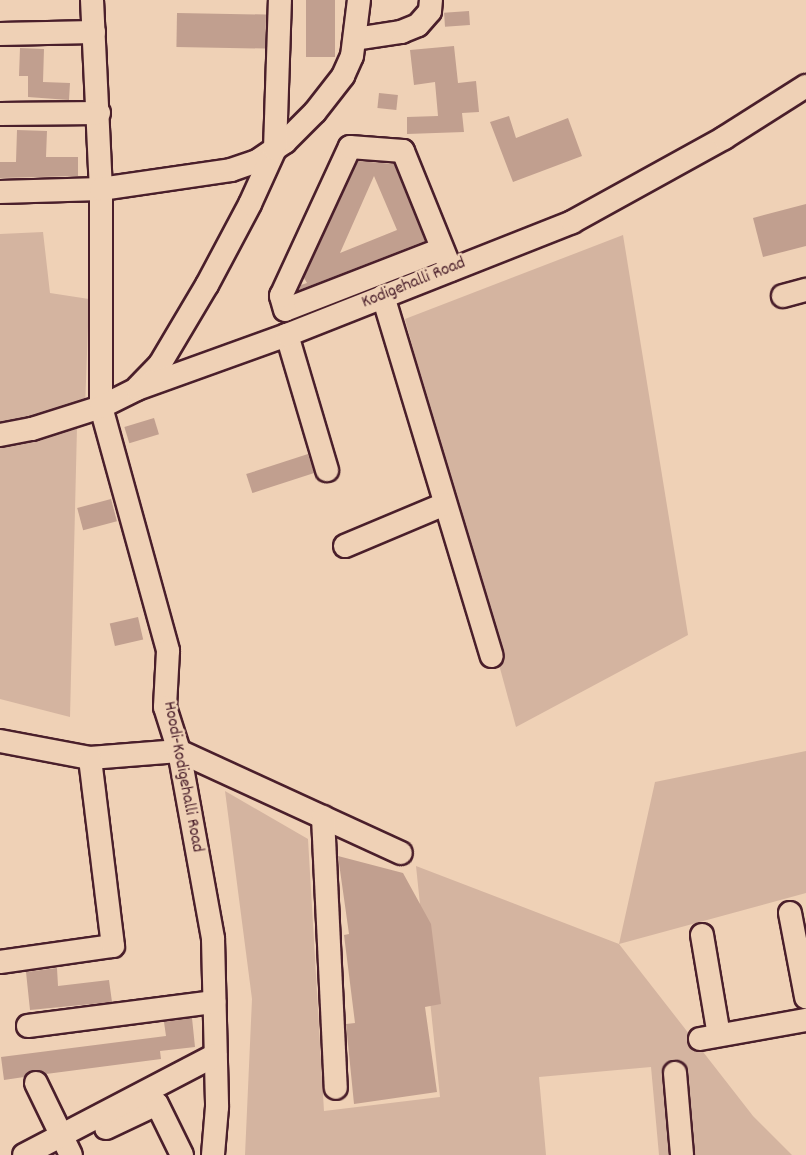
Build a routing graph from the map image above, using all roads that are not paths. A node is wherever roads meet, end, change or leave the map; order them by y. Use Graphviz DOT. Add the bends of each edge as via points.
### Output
graph roads {
  1 [pos="92,0"];
  2 [pos="280,0"];
  3 [pos="359,0"];
  4 [pos="431,0"];
  5 [pos="94,32"];
  6 [pos="0,34"];
  7 [pos="355,39"];
  8 [pos="806,86"];
  9 [pos="99,113"];
  10 [pos="0,114"];
  11 [pos="275,149"];
  12 [pos="101,189"];
  13 [pos="0,192"];
  14 [pos="442,249"];
  15 [pos="451,270"];
  16 [pos="806,290"];
  17 [pos="383,296"];
  18 [pos="783,296"];
  19 [pos="300,304"];
  20 [pos="309,326"];
  21 [pos="287,335"];
  22 [pos="137,389"];
  23 [pos="101,407"];
  24 [pos="0,435"];
  25 [pos="327,470"];
  26 [pos="445,504"];
  27 [pos="345,546"];
  28 [pos="492,656"];
  29 [pos="0,741"];
  30 [pos="179,751"];
  31 [pos="90,758"];
  32 [pos="323,817"];
  33 [pos="401,852"];
  34 [pos="790,913"];
  35 [pos="702,934"];
  36 [pos="0,962"];
  37 [pos="806,997"];
  38 [pos="214,1002"];
  39 [pos="806,1020"];
  40 [pos="28,1026"];
  41 [pos="216,1055"];
  42 [pos="675,1073"];
  43 [pos="36,1083"];
  44 [pos="336,1088"];
  45 [pos="106,1128"];
  46 [pos="61,1134"];
  47 [pos="24,1155"];
  48 [pos="71,1155"];
  49 [pos="182,1155"];
  50 [pos="213,1155"];
  51 [pos="682,1155"];
  1 -- 5 [label="street, Hoodi-Kodigehalli Road"];
  2 -- 11 [label="street"];
  3 -- 7 [label="street"];
  4 -- 7 [label="street" via="430,11 418,25 401,32"];
  5 -- 6 [label="street"];
  5 -- 9 [label="street, Hoodi-Kodigehalli Road"];
  7 -- 11 [label="street" via="343,76 315,112"];
  8 -- 15 [label="street, Kodigehalli Road" via="724,138 572,222"];
  9 -- 10 [label="street"];
  9 -- 12 [label="street, Hoodi-Kodigehalli Road"];
  11 -- 12 [label="street" via="257,161 231,170"];
  11 -- 22 [label="street" via="207,285 160,364"];
  12 -- 13 [label="street"];
  12 -- 23 [label="street, Hoodi-Kodigehalli Road"];
  14 -- 15 [label="street"];
  14 -- 19 [label="street"];
  14 -- 19 [label="street" via="403,151 350,147 281,296 285,310"];
  15 -- 17 [label="street, Kodigehalli Road"];
  16 -- 18 [label="street"];
  17 -- 20 [label="street, Kodigehalli Road"];
  17 -- 26 [label="street"];
  19 -- 20 [label="street"];
  20 -- 21 [label="street, Kodigehalli Road"];
  21 -- 22 [label="street, Kodigehalli Road"];
  21 -- 25 [label="street"];
  22 -- 23 [label="street, Kodigehalli Road"];
  23 -- 24 [label="street, Kodigehalli Road"];
  23 -- 30 [label="street, Hoodi-Kodigehalli Road" via="168,651 165,707"];
  26 -- 27 [label="street"];
  26 -- 28 [label="street"];
  29 -- 31 [label="street"];
  30 -- 31 [label="street"];
  30 -- 32 [label="street"];
  30 -- 38 [label="street, Hoodi-Kodigehalli Road" via="213,939"];
  31 -- 36 [label="street" via="112,946"];
  32 -- 33 [label="street"];
  32 -- 44 [label="street"];
  34 -- 37 [label="street"];
  35 -- 39 [label="street" via="710,1037"];
  38 -- 40 [label="street"];
  38 -- 41 [label="street, Hoodi-Kodigehalli Road"];
  41 -- 46 [label="street"];
  41 -- 50 [label="street, Hoodi-Kodigehalli Road"];
  42 -- 51 [label="street"];
  43 -- 46 [label="street"];
  45 -- 49 [label="street" via="158,1104"];
  46 -- 47 [label="street"];
  46 -- 48 [label="street"];
}
